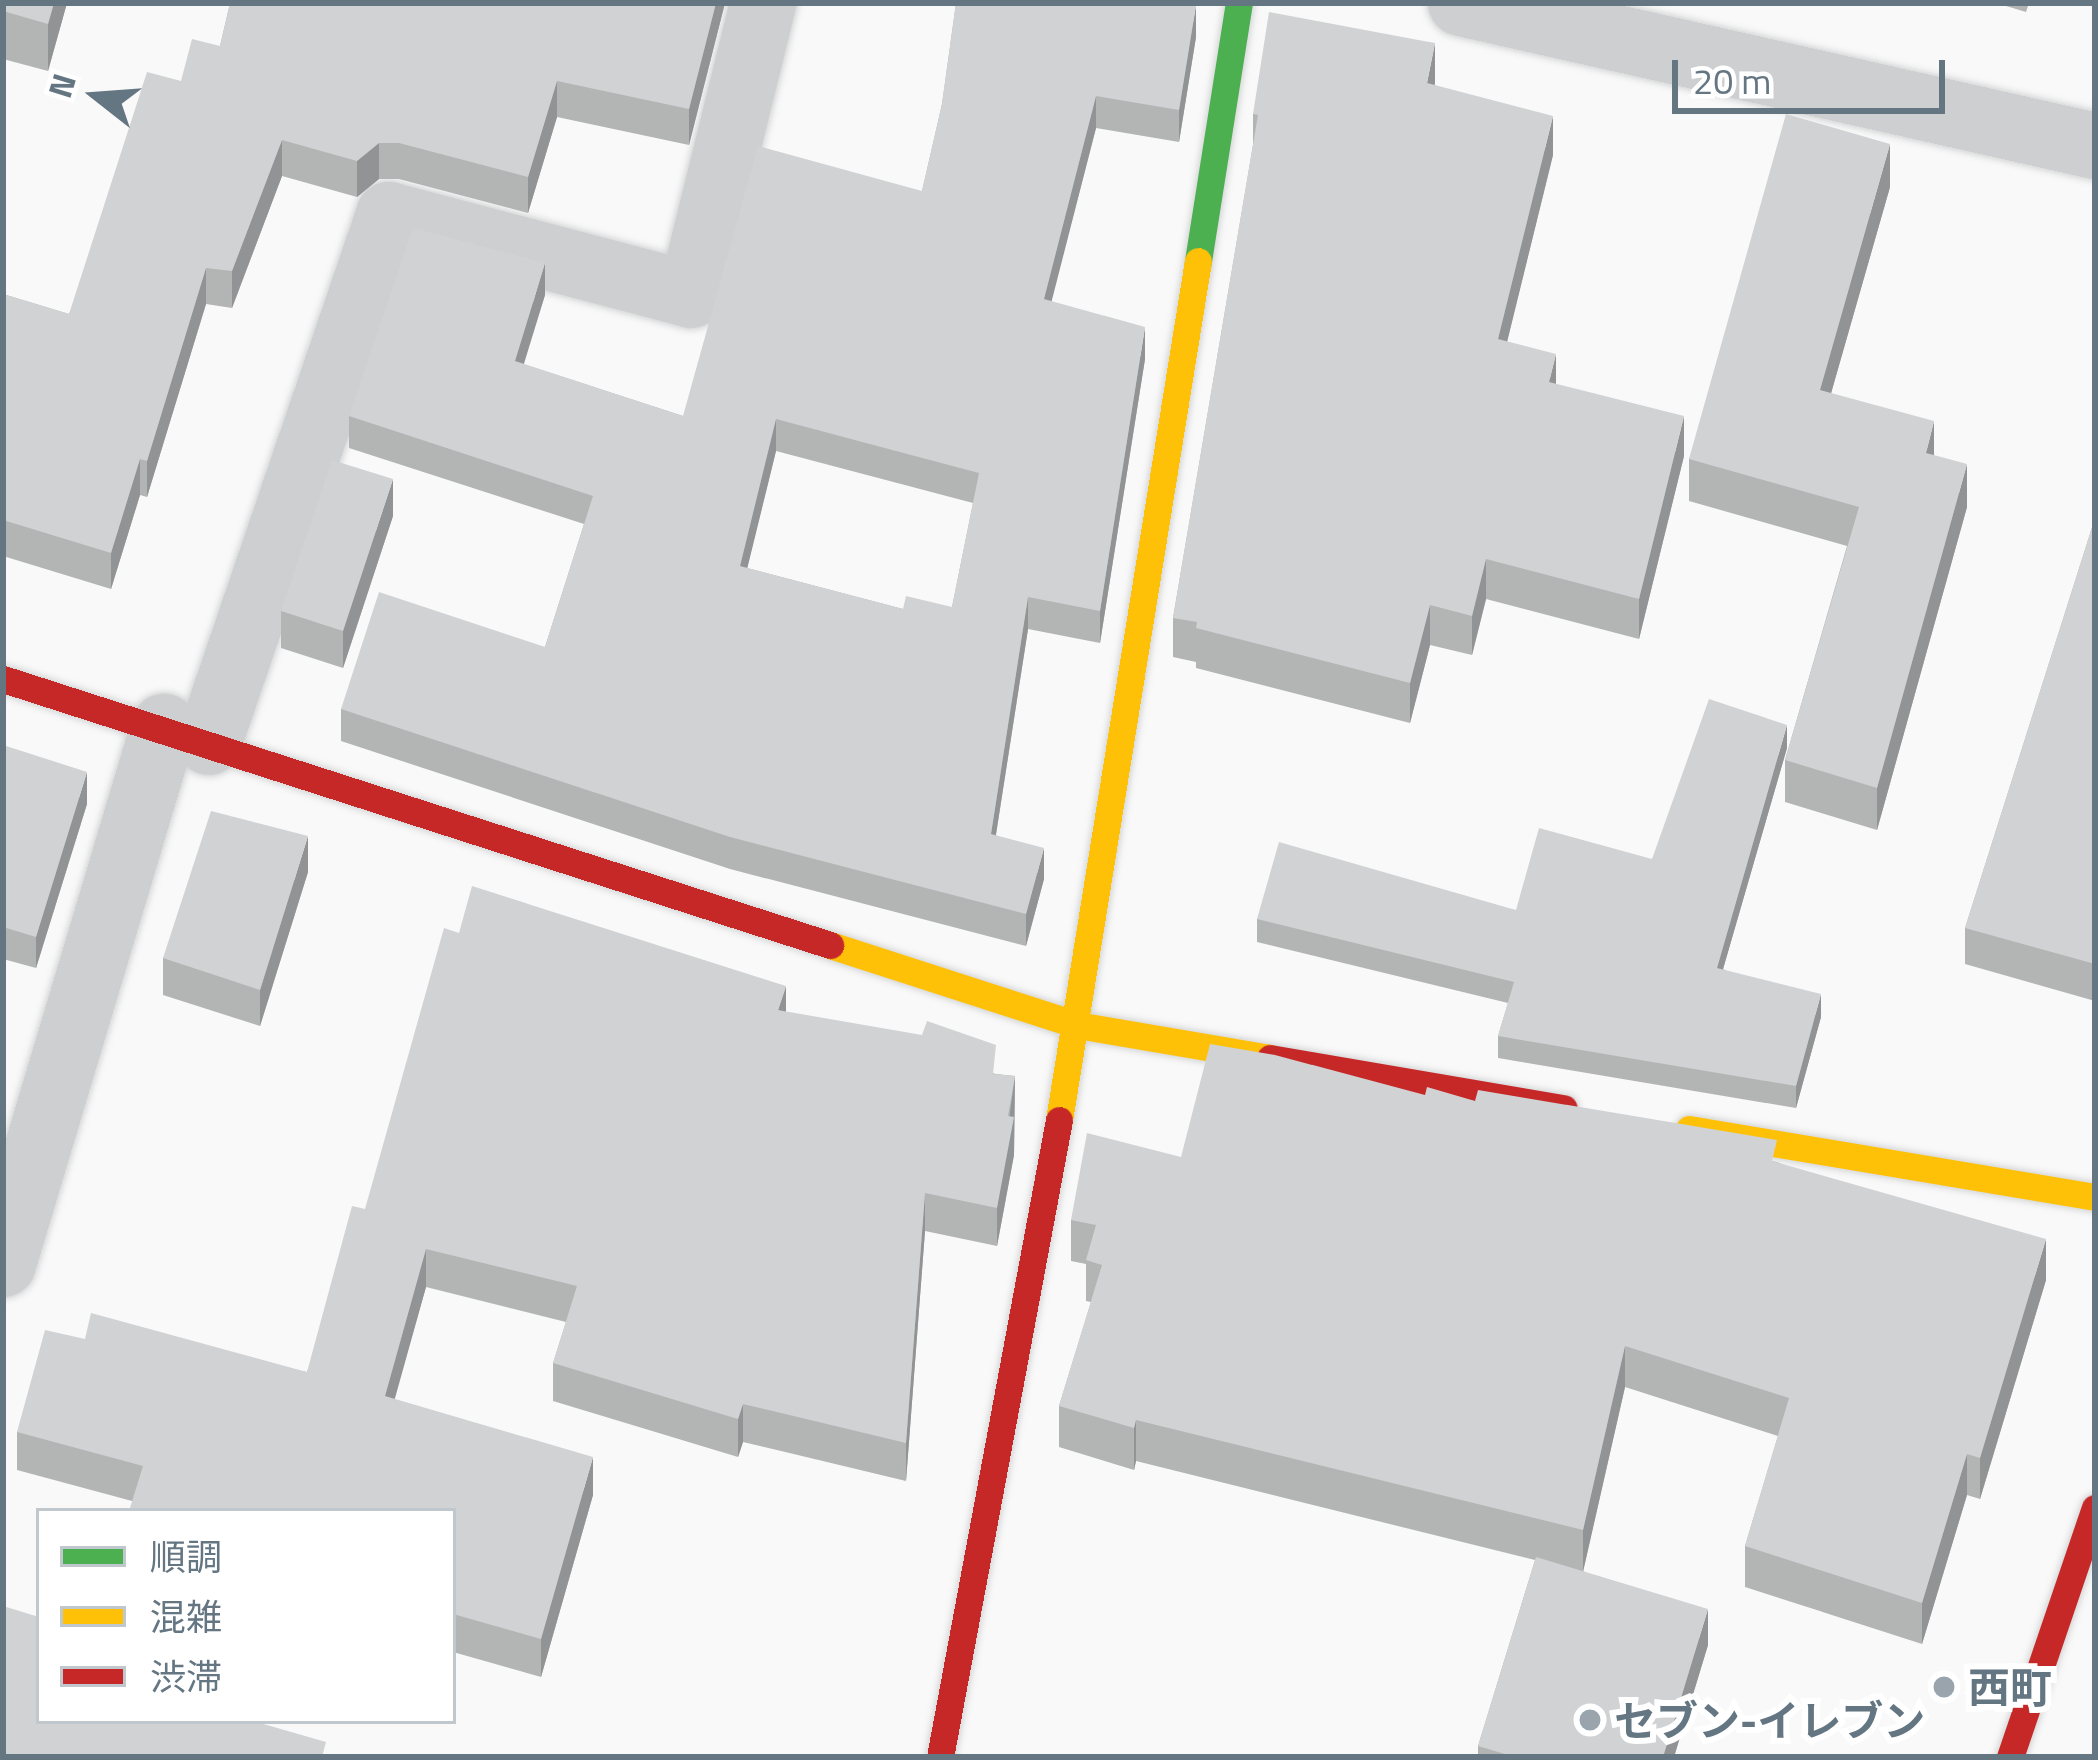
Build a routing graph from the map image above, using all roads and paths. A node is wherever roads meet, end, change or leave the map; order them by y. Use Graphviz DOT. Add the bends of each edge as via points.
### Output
graph roads {
  1 [pos="764,3"];
  2 [pos="1239,3"];
  3 [pos="1461,3"];
  4 [pos="2095,146"];
  5 [pos="3,679"];
  6 [pos="187,734"];
  7 [pos="1077,1025"];
  8 [pos="1586,1112"];
  9 [pos="1655,1123"];
  10 [pos="2095,1197"];
  11 [pos="3,1264"];
  12 [pos="2095,1508"];
  13 [pos="940,1757"];
  14 [pos="2010,1757"];
  1 -- 6 [label="street" via="691,295 389,215"];
  2 -- 7 [label="street"];
  3 -- 4 [label="street"];
  5 -- 6 [label="street"];
  6 -- 7 [label="street"];
  6 -- 11 [label="street"];
  7 -- 8 [label="street"];
  7 -- 13 [label="street"];
  9 -- 10 [label="street"];
  12 -- 14 [label="street"];
}
